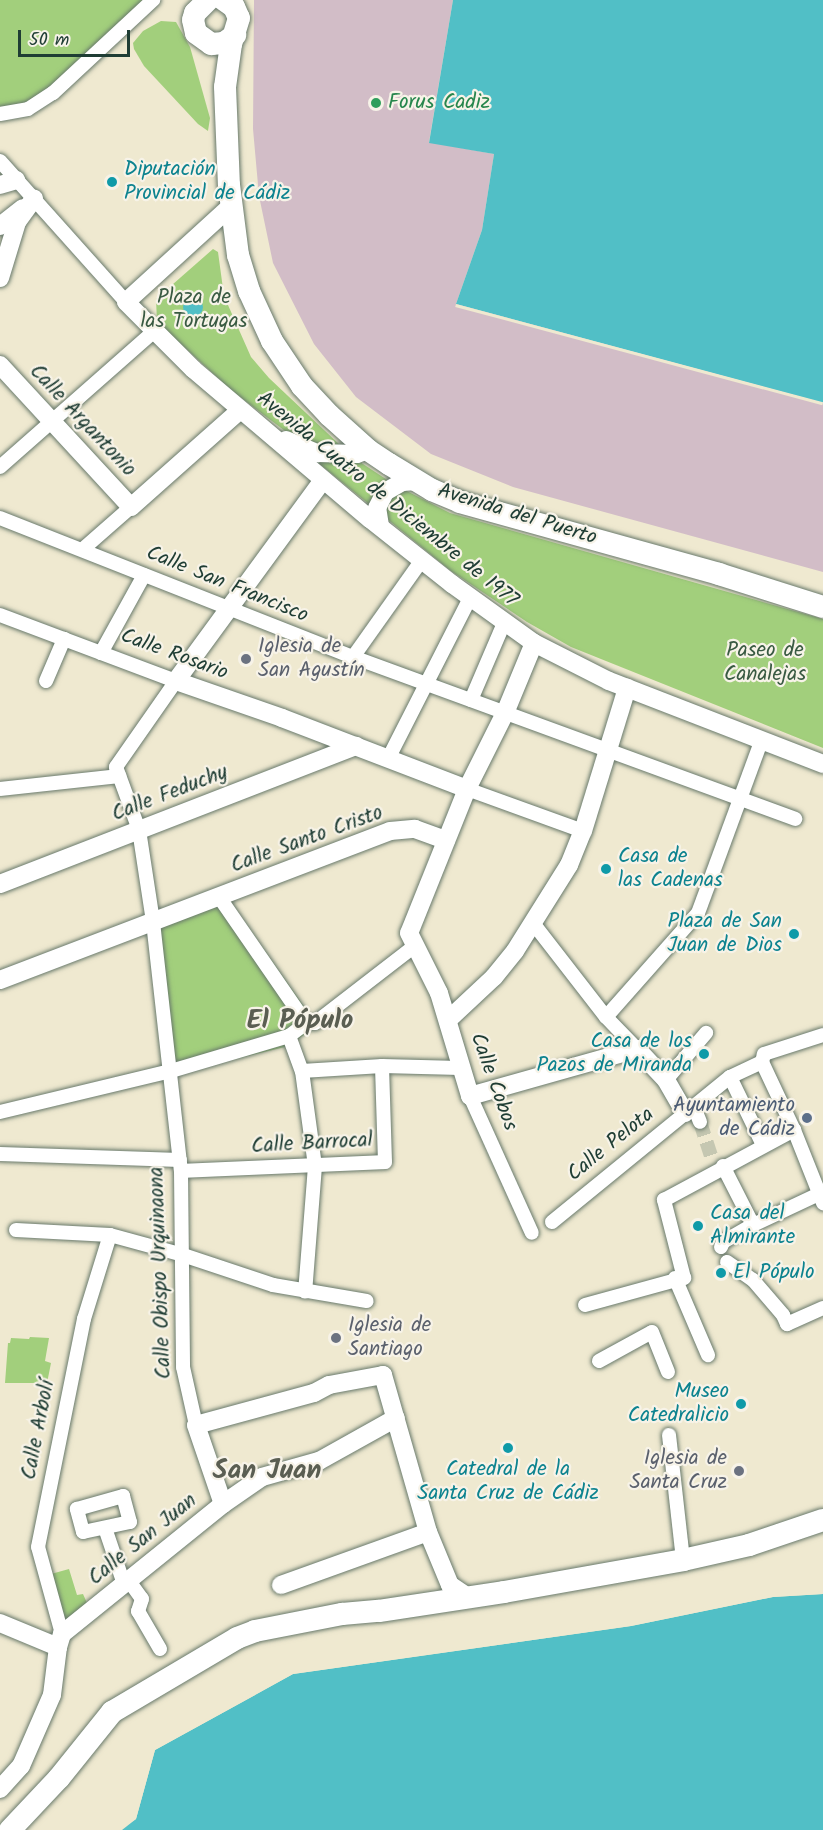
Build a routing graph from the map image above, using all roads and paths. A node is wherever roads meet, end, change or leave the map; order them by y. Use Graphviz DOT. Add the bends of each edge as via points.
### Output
graph roads {
  1 [pos="153,0"];
  2 [pos="208,0"];
  3 [pos="231,3"];
  4 [pos="235,35"];
  5 [pos="205,42"];
  6 [pos="225,87"];
  7 [pos="0,114"];
  8 [pos="0,161"];
  9 [pos="8,182"];
  10 [pos="34,200"];
  11 [pos="231,206"];
  12 [pos="0,226"];
  13 [pos="0,278"];
  14 [pos="126,302"];
  15 [pos="154,331"];
  16 [pos="0,365"];
  17 [pos="239,411"];
  18 [pos="51,421"];
  19 [pos="264,429"];
  20 [pos="368,450"];
  21 [pos="0,467"];
  22 [pos="323,480"];
  23 [pos="417,481"];
  24 [pos="131,507"];
  25 [pos="0,518"];
  26 [pos="380,526"];
  27 [pos="83,549"];
  28 [pos="422,560"];
  29 [pos="144,575"];
  30 [pos="471,596"];
  31 [pos="823,607"];
  32 [pos="228,609"];
  33 [pos="0,615"];
  34 [pos="504,623"];
  35 [pos="64,639"];
  36 [pos="534,644"];
  37 [pos="101,653"];
  38 [pos="353,657"];
  39 [pos="46,681"];
  40 [pos="176,681"];
  41 [pos="426,684"];
  42 [pos="627,688"];
  43 [pos="471,700"];
  44 [pos="506,713"];
  45 [pos="762,739"];
  46 [pos="356,746"];
  47 [pos="608,752"];
  48 [pos="388,759"];
  49 [pos="823,764"];
  50 [pos="119,776"];
  51 [pos="0,789"];
  52 [pos="467,789"];
  53 [pos="741,801"];
  54 [pos="795,819"];
  55 [pos="139,830"];
  56 [pos="583,831"];
  57 [pos="446,840"];
  58 [pos="0,884"];
  59 [pos="219,897"];
  60 [pos="153,922"];
  61 [pos="533,923"];
  62 [pos="416,945"];
  63 [pos="0,980"];
  64 [pos="606,1017"];
  65 [pos="448,1020"];
  66 [pos="306,1023"];
  67 [pos="706,1033"];
  68 [pos="823,1035"];
  69 [pos="289,1036"];
  70 [pos="637,1049"];
  71 [pos="762,1062"];
  72 [pos="382,1066"];
  73 [pos="460,1068"];
  74 [pos="171,1071"];
  75 [pos="302,1071"];
  76 [pos="728,1078"];
  77 [pos="666,1080"];
  78 [pos="470,1096"];
  79 [pos="0,1112"];
  80 [pos="693,1114"];
  81 [pos="794,1130"];
  82 [pos="763,1145"];
  83 [pos="0,1154"];
  84 [pos="711,1156"];
  85 [pos="180,1165"];
  86 [pos="315,1166"];
  87 [pos="720,1168"];
  88 [pos="822,1197"];
  89 [pos="552,1222"];
  90 [pos="753,1225"];
  91 [pos="16,1230"];
  92 [pos="532,1233"];
  93 [pos="110,1235"];
  94 [pos="721,1247"];
  95 [pos="183,1255"];
  96 [pos="727,1262"];
  97 [pos="680,1278"];
  98 [pos="305,1292"];
  99 [pos="366,1301"];
  100 [pos="585,1305"];
  101 [pos="823,1308"];
  102 [pos="708,1355"];
  103 [pos="599,1360"];
  104 [pos="668,1371"];
  105 [pos="396,1418"];
  106 [pos="196,1425"];
  107 [pos="669,1435"];
  108 [pos="223,1504"];
  109 [pos="823,1520"];
  110 [pos="105,1528"];
  111 [pos="428,1532"];
  112 [pos="683,1560"];
  113 [pos="127,1582"];
  114 [pos="281,1585"];
  115 [pos="459,1591"];
  116 [pos="342,1614"];
  117 [pos="0,1623"];
  118 [pos="60,1641"];
  119 [pos="160,1649"];
  120 [pos="87,1744"];
  121 [pos="0,1789"];
  122 [pos="10,1830"];
  123 [pos="28,1830"];
  1 -- 7 [label="street" via="53,93 28,109"];
  2 -- 5 [label="street, Avenida del Puerto" via="197,8 193,20 196,33"];
  3 -- 4 [label="street, Avenida del Puerto" via="239,24"];
  4 -- 5 [label="street" via="224,43"];
  4 -- 6 [label="street, Avenida del Puerto"];
  5 -- 6 [label="street, Avenida del Puerto"];
  6 -- 11 [label="street, Avenida del Puerto"];
  8 -- 9 [label="street, Avenida Cuatro de Diciembre de 1977"];
  9 -- 10 [label="street, Avenida Cuatro de Diciembre de 1977"];
  10 -- 12 [label="street"];
  10 -- 13 [label="street" via="17,222"];
  10 -- 14 [label="street, Avenida Cuatro de Diciembre de 1977"];
  11 -- 14 [label="street"];
  11 -- 20 [label="street, Avenida del Puerto" via="242,271 272,341 302,386"];
  14 -- 15 [label="street, Avenida Cuatro de Diciembre de 1977"];
  15 -- 17 [label="street, Avenida Cuatro de Diciembre de 1977"];
  15 -- 18 [label="street"];
  16 -- 18 [label="street, Calle Argantonio"];
  17 -- 19 [label="street, Avenida Cuatro de Diciembre de 1977"];
  17 -- 24 [label="street"];
  18 -- 21 [label="street"];
  18 -- 24 [label="street, Calle Argantonio"];
  19 -- 20 [label="street" via="316,453"];
  19 -- 22 [label="street, Avenida Cuatro de Diciembre de 1977"];
  20 -- 23 [label="street, Avenida del Puerto"];
  22 -- 26 [label="street, Avenida Cuatro de Diciembre de 1977"];
  22 -- 32 [label="street"];
  23 -- 26 [label="street" via="402,482 385,492 377,508"];
  23 -- 31 [label="street, Avenida del Puerto" via="460,502"];
  24 -- 27 [label="street"];
  25 -- 27 [label="street, Calle San Francisco"];
  26 -- 28 [label="street, Avenida Cuatro de Diciembre de 1977"];
  27 -- 29 [label="street, Calle San Francisco"];
  28 -- 30 [label="street, Avenida Cuatro de Diciembre de 1977"];
  28 -- 38 [label="street"];
  29 -- 32 [label="street, Calle San Francisco"];
  29 -- 37 [label="street"];
  30 -- 34 [label="street, Avenida Cuatro de Diciembre de 1977"];
  30 -- 41 [label="street"];
  32 -- 38 [label="street, Calle San Francisco"];
  32 -- 40 [label="street"];
  33 -- 35 [label="street, Calle Rosario"];
  34 -- 36 [label="street, Avenida Cuatro de Diciembre de 1977"];
  34 -- 43 [label="street"];
  35 -- 37 [label="street, Calle Rosario"];
  35 -- 39 [label="street"];
  36 -- 42 [label="street, Avenida Cuatro de Diciembre de 1977"];
  36 -- 44 [label="street"];
  37 -- 40 [label="street, Calle Rosario"];
  38 -- 41 [label="street, Calle San Francisco"];
  40 -- 46 [label="street, Calle Rosario"];
  40 -- 50 [label="street" via="116,767"];
  41 -- 43 [label="street, Calle San Francisco"];
  41 -- 48 [label="street"];
  42 -- 45 [label="street, Avenida Cuatro de Diciembre de 1977"];
  42 -- 47 [label="street"];
  43 -- 44 [label="street, Calle San Francisco"];
  44 -- 47 [label="street, Calle San Francisco"];
  44 -- 52 [label="street"];
  45 -- 49 [label="street, Avenida Cuatro de Diciembre de 1977"];
  45 -- 53 [label="street"];
  46 -- 48 [label="street, Calle Rosario"];
  46 -- 55 [label="street, Calle Feduchy"];
  47 -- 53 [label="street, Calle San Francisco"];
  47 -- 56 [label="street"];
  48 -- 52 [label="street, Calle Rosario"];
  50 -- 51 [label="street"];
  50 -- 55 [label="street, Calle Obispo Urquinaona"];
  52 -- 56 [label="street"];
  52 -- 57 [label="street"];
  53 -- 54 [label="street, Calle San Francisco"];
  53 -- 64 [label="street" via="698,913"];
  55 -- 58 [label="street, Calle Feduchy"];
  55 -- 60 [label="street, Calle Obispo Urquinaona"];
  56 -- 61 [label="street" via="569,865"];
  57 -- 59 [label="street, Calle Santo Cristo" via="415,829 390,831"];
  57 -- 62 [label="street" via="409,933"];
  59 -- 60 [label="street, Calle Santo Cristo"];
  59 -- 66 [label="street"];
  60 -- 63 [label="street, Calle Santo Cristo"];
  60 -- 74 [label="street, Calle Obispo Urquinaona"];
  61 -- 64 [label="street"];
  61 -- 65 [label="street" via="494,977"];
  62 -- 65 [label="street, Calle Cobos"];
  62 -- 66 [label="street" via="315,1023"];
  64 -- 70 [label="street"];
  65 -- 73 [label="street, Calle Cobos"];
  66 -- 69 [label="street"];
  67 -- 77 [label="street"];
  68 -- 71 [label="street" via="764,1054"];
  69 -- 74 [label="street"];
  69 -- 75 [label="street"];
  70 -- 77 [label="street"];
  70 -- 78 [label="street"];
  71 -- 76 [label="street"];
  71 -- 81 [label="street"];
  72 -- 73 [label="street"];
  72 -- 75 [label="street"];
  72 -- 86 [label="street, Calle Barrocal" via="386,1162"];
  73 -- 78 [label="street, Calle Cobos"];
  74 -- 79 [label="street"];
  74 -- 85 [label="street, Calle Obispo Urquinaona"];
  75 -- 86 [label="street"];
  76 -- 80 [label="street, Calle Pelota"];
  76 -- 82 [label="street"];
  77 -- 80 [label="street"];
  78 -- 92 [label="street, Calle Cobos"];
  80 -- 89 [label="street, Calle Pelota"];
  81 -- 82 [label="street"];
  81 -- 88 [label="street"];
  82 -- 87 [label="street"];
  83 -- 85 [label="street, Calle Barrocal"];
  84 -- 87 [label="street"];
  85 -- 86 [label="street, Calle Barrocal"];
  85 -- 95 [label="street, Calle Obispo Urquinaona"];
  86 -- 98 [label="street"];
  87 -- 90 [label="street"];
  87 -- 97 [label="street" via="664,1200"];
  88 -- 90 [label="street"];
  90 -- 94 [label="street"];
  91 -- 93 [label="street"];
  93 -- 95 [label="street"];
  93 -- 118 [label="street, Calle Arbolí" via="84,1319 38,1547"];
  95 -- 98 [label="street"];
  95 -- 106 [label="street, Calle Obispo Urquinaona" via="183,1367"];
  96 -- 101 [label="street" via="753,1280 787,1324"];
  97 -- 100 [label="street"];
  97 -- 102 [label="street"];
  98 -- 99 [label="street"];
  103 -- 104 [label="street" via="652,1332"];
  105 -- 106 [label="street" via="383,1375 329,1385 314,1393"];
  105 -- 108 [label="street, Calle San Juan" via="319,1461 262,1477"];
  105 -- 111 [label="street"];
  106 -- 108 [label="street, Calle Obispo Urquinaona"];
  107 -- 112 [label="street"];
  108 -- 113 [label="street, Calle San Juan"];
  109 -- 112 [label="street" via="749,1545"];
  110 -- 113 [label="street"];
  111 -- 114 [label="street"];
  111 -- 115 [label="street"];
  112 -- 115 [label="street" via="583,1576 501,1578"];
  113 -- 118 [label="street, Calle San Juan"];
  113 -- 119 [label="street" via="142,1599 138,1611"];
  115 -- 116 [label="street" via="379,1611"];
  115 -- 116 [label="street" via="378,1600"];
  116 -- 120 [label="street" via="273,1626 237,1638 120,1707"];
  117 -- 118 [label="street"];
  118 -- 121 [label="street" via="52,1695 21,1766"];
  120 -- 122 [label="street"];
  120 -- 123 [label="street" via="77,1770"];
}
